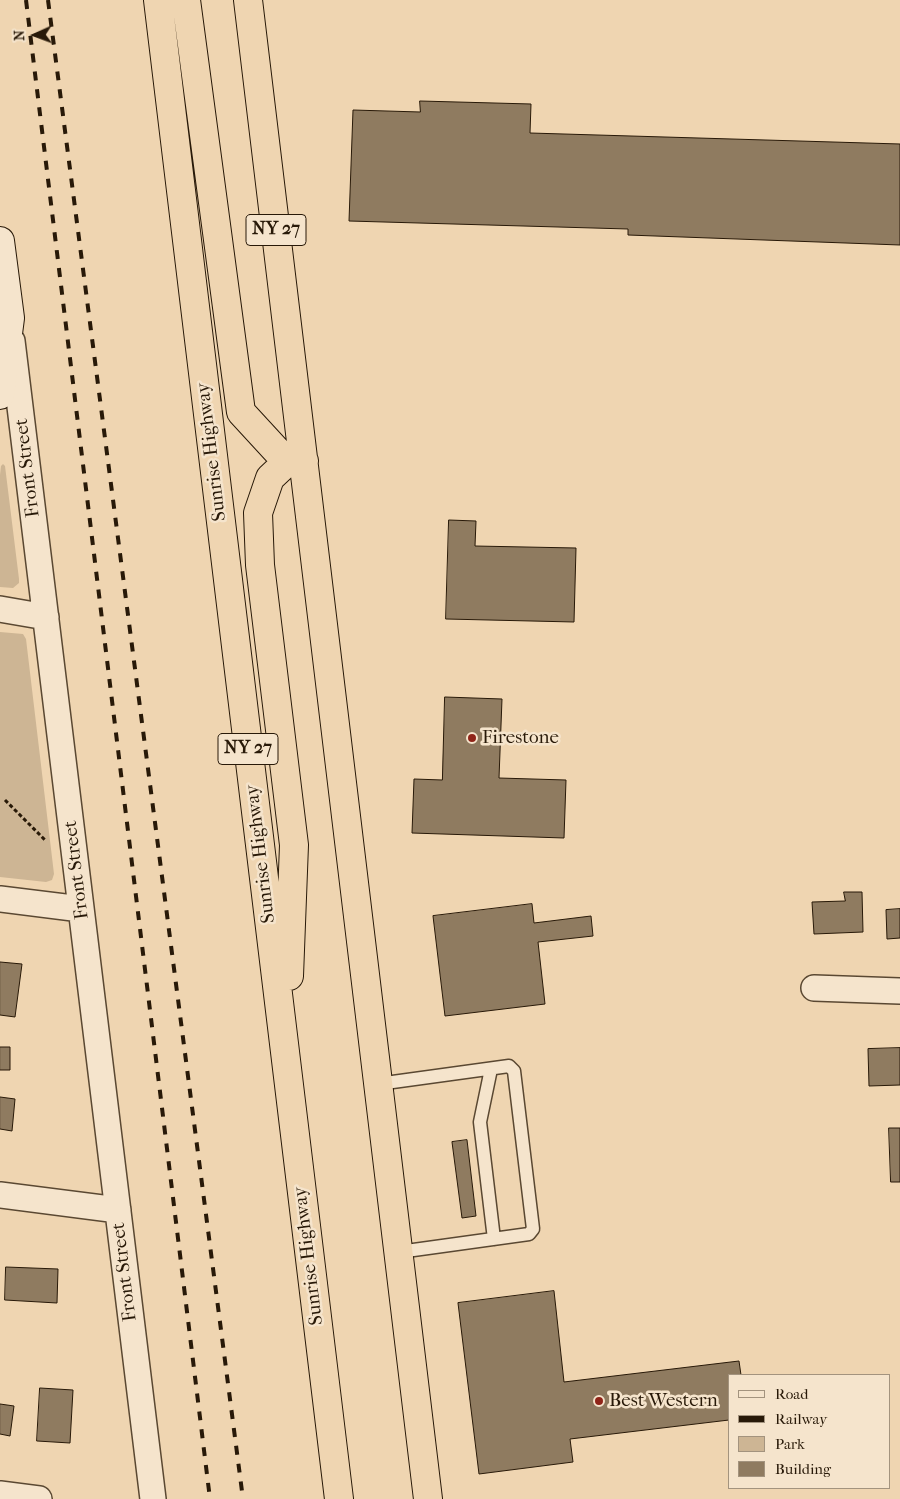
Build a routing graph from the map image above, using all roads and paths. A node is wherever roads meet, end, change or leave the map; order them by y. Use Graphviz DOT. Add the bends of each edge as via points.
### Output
graph roads {
  1 [pos="158,0"];
  2 [pos="186,0"];
  3 [pos="248,0"];
  4 [pos="0,241"];
  5 [pos="5,318"];
  6 [pos="0,395"];
  7 [pos="295,462"];
  8 [pos="0,609"];
  9 [pos="46,617"];
  10 [pos="5,800"];
  11 [pos="45,840"];
  12 [pos="0,899"];
  13 [pos="81,909"];
  14 [pos="814,988"];
  15 [pos="900,991"];
  16 [pos="286,1057"];
  17 [pos="491,1069"];
  18 [pos="378,1084"];
  19 [pos="0,1195"];
  20 [pos="118,1210"];
  21 [pos="494,1239"];
  22 [pos="399,1252"];
  23 [pos="0,1494"];
  24 [pos="39,1499"];
  25 [pos="153,1499"];
  26 [pos="339,1499"];
  27 [pos="428,1499"];
  1 -- 16 [label="highway, Sunrise Highway / NY 27"];
  2 -- 7 [label="highway" via="241,412"];
  3 -- 7 [label="highway, NY 27"];
  4 -- 5 [label="street, Front Street"];
  5 -- 6 [label="street"];
  5 -- 9 [label="street, Front Street"];
  7 -- 16 [label="highway" via="270,478 258,513 260,565 294,845"];
  7 -- 18 [label="highway, NY 27"];
  8 -- 9 [label="street"];
  9 -- 13 [label="street, Front Street"];
  10 -- 11 [label="path"];
  12 -- 13 [label="street"];
  13 -- 20 [label="street, Front Street"];
  14 -- 15 [label="street"];
  16 -- 26 [label="highway, Sunrise Highway / NY 27"];
  17 -- 18 [label="lane"];
  17 -- 21 [label="lane" via="480,1122"];
  17 -- 21 [label="lane" via="509,1066 514,1071 532,1229 529,1234"];
  18 -- 22 [label="highway, NY 27"];
  19 -- 20 [label="street"];
  20 -- 25 [label="street, Front Street"];
  21 -- 22 [label="lane"];
  22 -- 27 [label="highway, NY 27"];
  23 -- 24 [label="street"];
}
